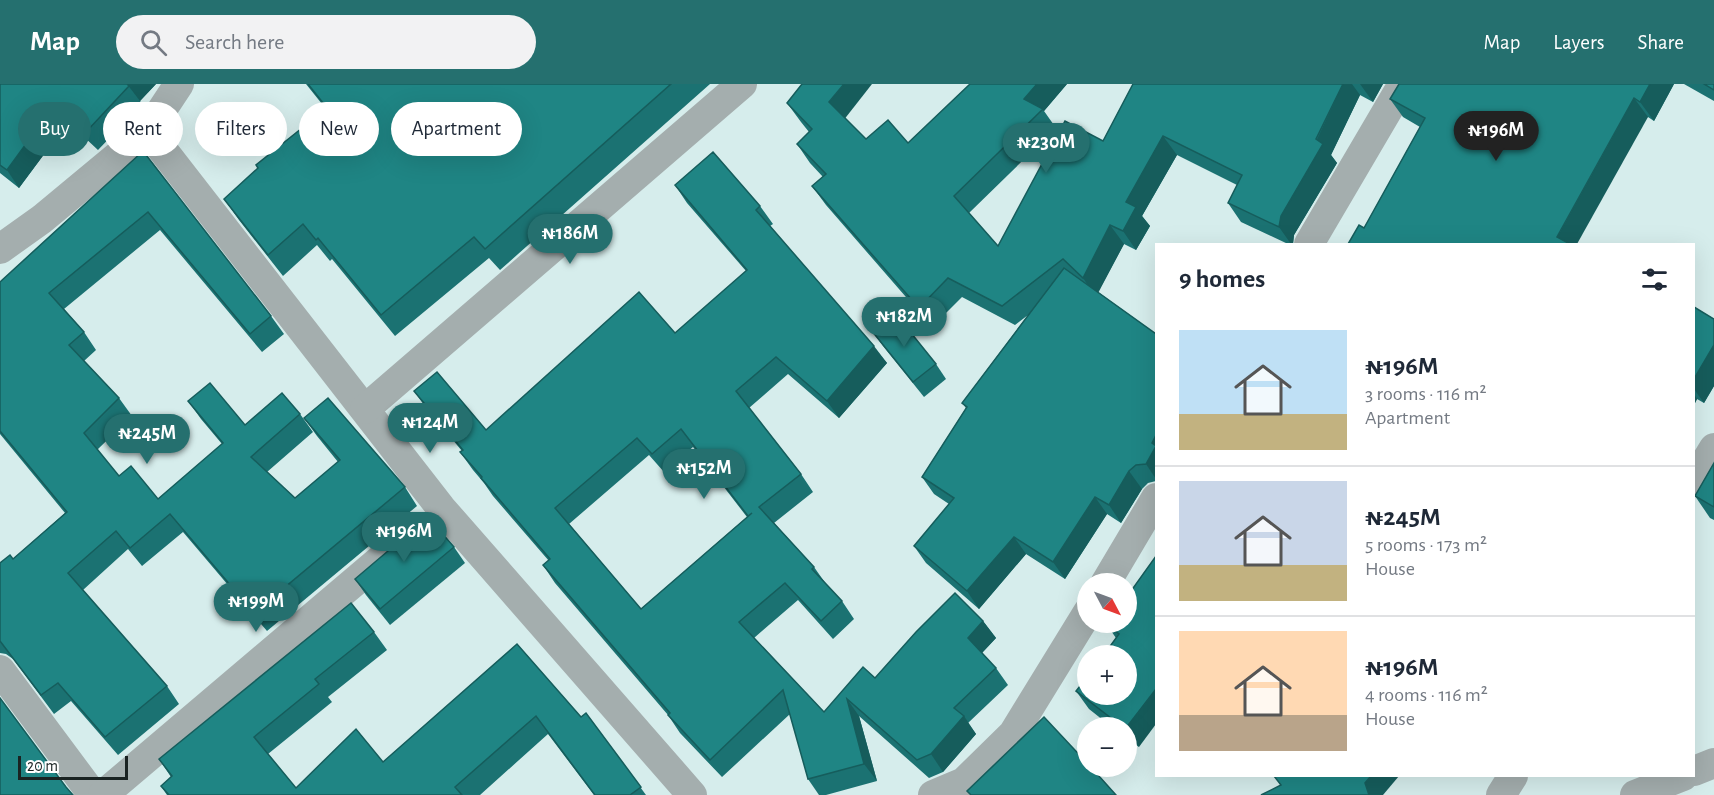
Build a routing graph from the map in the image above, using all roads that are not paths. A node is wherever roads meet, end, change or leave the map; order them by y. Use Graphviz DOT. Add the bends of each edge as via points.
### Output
graph roads {
  1 [pos="179,84"];
  2 [pos="742,84"];
  3 [pos="1403,84"];
  4 [pos="167,102"];
  5 [pos="118,156"];
  6 [pos="168,156"];
  7 [pos="1310,243"];
  8 [pos="0,249"];
  9 [pos="365,409"];
  10 [pos="1714,448"];
  11 [pos="1695,479"];
  12 [pos="1155,500"];
  13 [pos="423,524"];
  14 [pos="1112,573"];
  15 [pos="1077,630"];
  16 [pos="0,670"];
  17 [pos="1714,763"];
  18 [pos="1695,771"];
  19 [pos="1512,777"];
  20 [pos="1680,777"];
  21 [pos="93,795"];
  22 [pos="103,795"];
  23 [pos="692,795"];
  24 [pos="933,795"];
  25 [pos="1501,795"];
  26 [pos="1635,795"];
  1 -- 4 [label="street"];
  2 -- 9 [label="street"];
  3 -- 7 [label="street"];
  5 -- 8 [label="street"];
  6 -- 9 [label="street"];
  9 -- 13 [label="street"];
  10 -- 11 [label="street"];
  12 -- 14 [label="street"];
  13 -- 22 [label="street"];
  13 -- 23 [label="street"];
  15 -- 24 [label="street" via="1013,734 964,782"];
  16 -- 21 [label="street"];
  17 -- 18 [label="street"];
  19 -- 25 [label="street"];
  20 -- 26 [label="street"];
}
